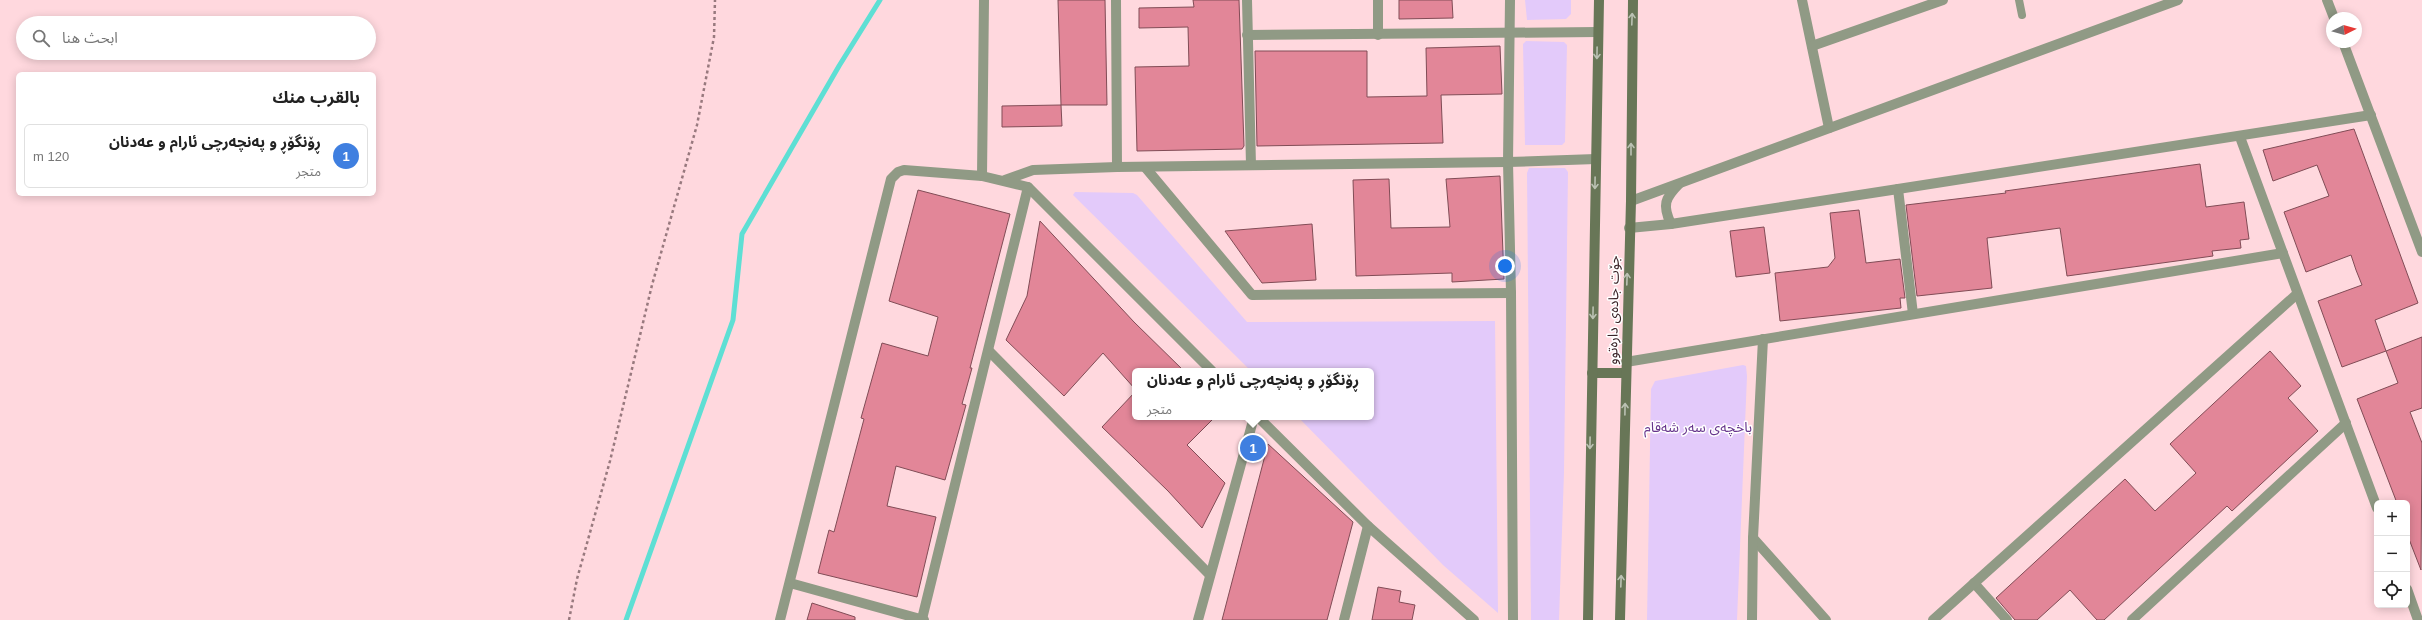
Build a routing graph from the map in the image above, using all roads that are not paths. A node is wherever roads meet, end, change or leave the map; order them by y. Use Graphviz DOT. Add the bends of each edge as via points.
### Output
graph roads {
  1 [pos="984,0"];
  2 [pos="1116,0"];
  3 [pos="1247,0"];
  4 [pos="1378,0"];
  5 [pos="1510,0"];
  6 [pos="1599,0"];
  7 [pos="1633,0"];
  8 [pos="1802,0"];
  9 [pos="1943,0"];
  10 [pos="2019,0"];
  11 [pos="2178,0"];
  12 [pos="2328,0"];
  13 [pos="2332,12"];
  14 [pos="2022,15"];
  15 [pos="1598,32"];
  16 [pos="1510,33"];
  17 [pos="1247,35"];
  18 [pos="1378,35"];
  19 [pos="1812,46"];
  20 [pos="2345,48"];
  21 [pos="2371,115"];
  22 [pos="1829,128"];
  23 [pos="2240,137"];
  24 [pos="1596,159"];
  25 [pos="1508,162"];
  26 [pos="1251,165"];
  27 [pos="1117,166"];
  28 [pos="1145,167"];
  29 [pos="982,176"];
  30 [pos="1005,180"];
  31 [pos="1681,183"];
  32 [pos="1028,186"];
  33 [pos="1898,189"];
  34 [pos="1631,201"];
  35 [pos="1670,224"];
  36 [pos="1629,228"];
  37 [pos="2422,252"];
  38 [pos="2283,253"];
  39 [pos="1511,293"];
  40 [pos="2297,294"];
  41 [pos="1913,314"];
  42 [pos="1763,339"];
  43 [pos="990,351"];
  44 [pos="1209,368"];
  45 [pos="1626,368"];
  46 [pos="1592,373"];
  47 [pos="1253,420"];
  48 [pos="1261,420"];
  49 [pos="2346,423"];
  50 [pos="2374,500"];
  51 [pos="1368,526"];
  52 [pos="1753,538"];
  53 [pos="1210,575"];
  54 [pos="790,583"];
  55 [pos="1974,583"];
  56 [pos="2410,597"];
  57 [pos="780,620"];
  58 [pos="923,620"];
  59 [pos="1198,620"];
  60 [pos="1344,620"];
  61 [pos="1474,620"];
  62 [pos="1513,620"];
  63 [pos="1588,620"];
  64 [pos="1620,620"];
  65 [pos="1752,620"];
  66 [pos="1826,620"];
  67 [pos="1933,620"];
  68 [pos="2006,620"];
  69 [pos="2132,620"];
  70 [pos="2418,620"];
  1 -- 29 [label="street"];
  2 -- 27 [label="street"];
  3 -- 17 [label="street"];
  4 -- 18 [label="street"];
  5 -- 16 [label="street"];
  6 -- 15 [label="main road, جۆت جادەی دارەتوو"];
  34 -- 7 [label="main road, جۆت جادەی دارەتوو, one-way"];
  8 -- 19 [label="street"];
  9 -- 19 [label="street"];
  10 -- 14 [label="lane"];
  11 -- 22 [label="street"];
  12 -- 13 [label="street"];
  15 -- 16 [label="street"];
  15 -- 24 [label="main road, جۆت جادەی دارەتوو, one-way"];
  16 -- 18 [label="street"];
  16 -- 25 [label="street"];
  17 -- 18 [label="street"];
  17 -- 26 [label="street"];
  19 -- 22 [label="street"];
  20 -- 21 [label="street"];
  21 -- 23 [label="street"];
  21 -- 37 [label="street"];
  22 -- 31 [label="street"];
  23 -- 33 [label="street"];
  23 -- 38 [label="street"];
  24 -- 25 [label="street"];
  24 -- 46 [label="main road, جۆت جادەی دارەتوو, one-way"];
  25 -- 26 [label="street"];
  25 -- 39 [label="street"];
  26 -- 28 [label="street"];
  27 -- 28 [label="street"];
  27 -- 30 [label="street" via="1033,170"];
  28 -- 39 [label="street" via="1252,295"];
  29 -- 30 [label="street"];
  29 -- 54 [label="street" via="904,170 891,179"];
  30 -- 32 [label="street"];
  31 -- 34 [label="street"];
  31 -- 35 [label="street" via="1670,194 1666,203 1665,212"];
  32 -- 43 [label="street"];
  32 -- 44 [label="street"];
  33 -- 35 [label="street"];
  33 -- 41 [label="street"];
  34 -- 36 [label="main road, جۆت جادەی دارەتوو"];
  35 -- 36 [label="street"];
  45 -- 36 [label="main road, جۆت جادەی دارەتوو, one-way"];
  38 -- 40 [label="street"];
  38 -- 41 [label="street"];
  39 -- 62 [label="street"];
  40 -- 49 [label="street"];
  40 -- 55 [label="street"];
  41 -- 42 [label="street"];
  42 -- 45 [label="street"];
  42 -- 52 [label="street"];
  43 -- 53 [label="street"];
  43 -- 58 [label="street"];
  45 -- 46 [label="main road"];
  64 -- 45 [label="main road, جۆت جادەی دارەتوو, one-way"];
  46 -- 63 [label="main road, جۆت جادەی دارەتوو, one-way"];
  47 -- 53 [label="street"];
  48 -- 51 [label="street"];
  49 -- 50 [label="street"];
  49 -- 69 [label="street"];
  51 -- 60 [label="street"];
  51 -- 61 [label="street"];
  52 -- 65 [label="street"];
  52 -- 66 [label="street"];
  53 -- 59 [label="street"];
  54 -- 57 [label="street"];
  54 -- 58 [label="street"];
  55 -- 67 [label="street"];
  55 -- 68 [label="street"];
  56 -- 70 [label="street"];
}
